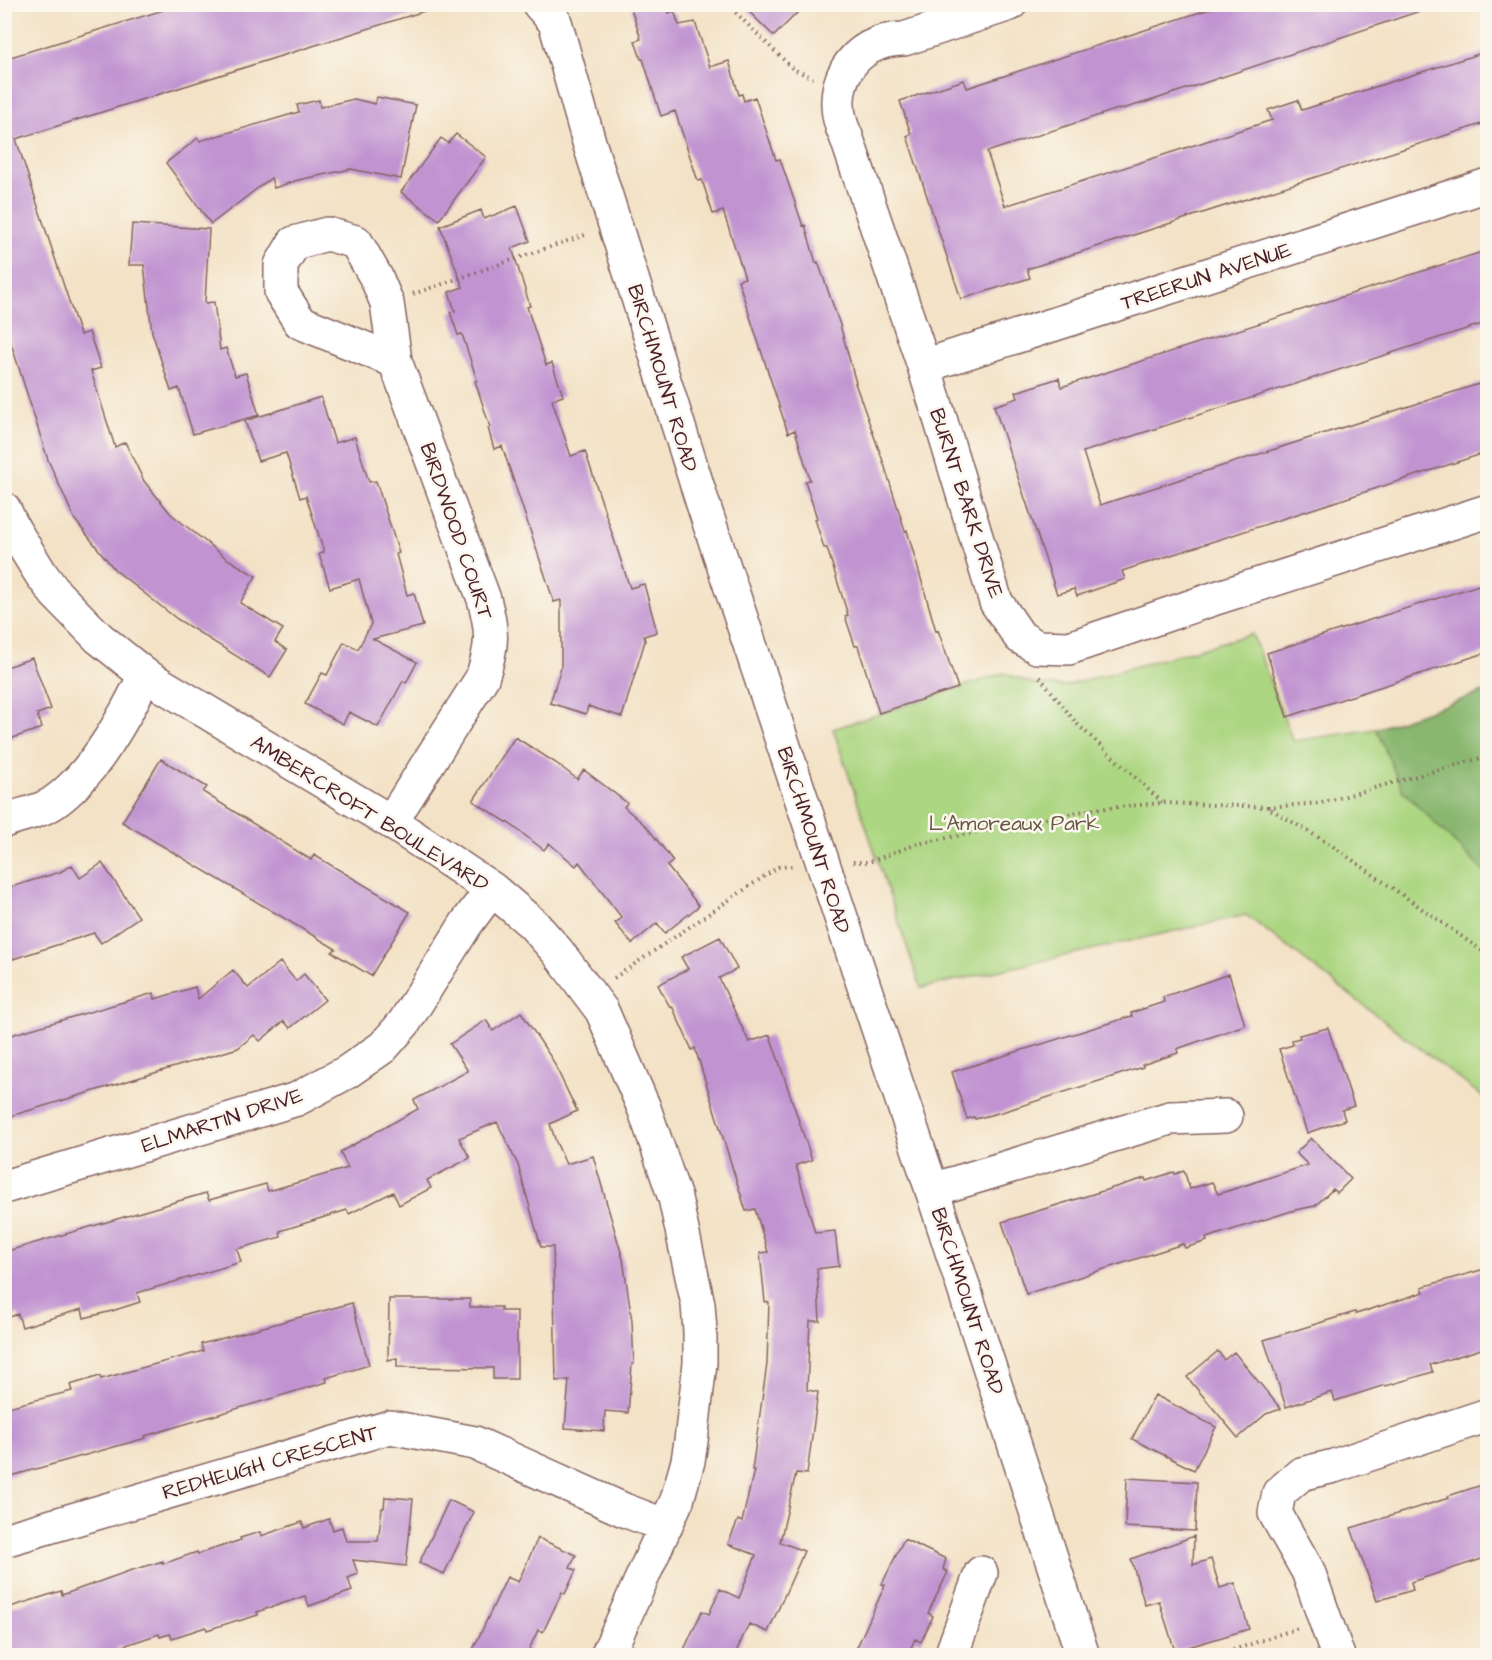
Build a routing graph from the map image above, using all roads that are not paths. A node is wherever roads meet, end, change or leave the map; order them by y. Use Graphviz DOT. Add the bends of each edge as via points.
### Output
graph roads {
  1 [pos="1010,4"];
  2 [pos="551,10"];
  3 [pos="1488,185"];
  4 [pos="395,361"];
  5 [pos="924,366"];
  6 [pos="4,509"];
  7 [pos="1488,511"];
  8 [pos="145,675"];
  9 [pos="4,821"];
  10 [pos="391,822"];
  11 [pos="492,889"];
  12 [pos="1226,1116"];
  13 [pos="4,1187"];
  14 [pos="932,1190"];
  15 [pos="1488,1415"];
  16 [pos="666,1526"];
  17 [pos="4,1540"];
  18 [pos="981,1573"];
  19 [pos="956,1655"];
  20 [pos="607,1656"];
  21 [pos="1083,1656"];
  22 [pos="1338,1656"];
  1 -- 5 [label="street, BURNT BARK DRIVE" via="904,39 877,43 851,62 838,89 841,125"];
  2 -- 14 [label="street, BIRCHMOUNT ROAD" via="703,504"];
  3 -- 5 [label="street, TREERUN AVENUE"];
  4 -- 4 [label="street, BIRDWOOD COURT" via="387,303 356,242 327,234 294,243 281,265 281,292 300,322"];
  4 -- 10 [label="street, BIRDWOOD COURT" via="491,626 490,653 482,678"];
  5 -- 7 [label="street, BURNT BARK DRIVE" via="996,602 1020,637 1037,647 1069,648"];
  6 -- 8 [label="street, AMBERCROFT BOULEVARD" via="56,594 99,638"];
  8 -- 9 [label="street" via="128,710 81,779 51,804"];
  8 -- 10 [label="street, AMBERCROFT BOULEVARD"];
  10 -- 11 [label="street, AMBERCROFT BOULEVARD"];
  11 -- 13 [label="street, ELMARTIN DRIVE" via="404,1023 383,1047 347,1072 297,1099"];
  11 -- 16 [label="street, AMBERCROFT BOULEVARD" via="533,924 602,1011 625,1061 675,1198 698,1304 700,1363 688,1461"];
  12 -- 14 [label="street" via="1170,1118"];
  14 -- 21 [label="street, BIRCHMOUNT ROAD"];
  15 -- 22 [label="street" via="1301,1474 1279,1493 1275,1513 1308,1571"];
  16 -- 17 [label="street, REDHEUGH CRESCENT" via="475,1443 390,1427"];
  16 -- 20 [label="street, AMBERCROFT BOULEVARD"];
  18 -- 19 [label="street"];
}
